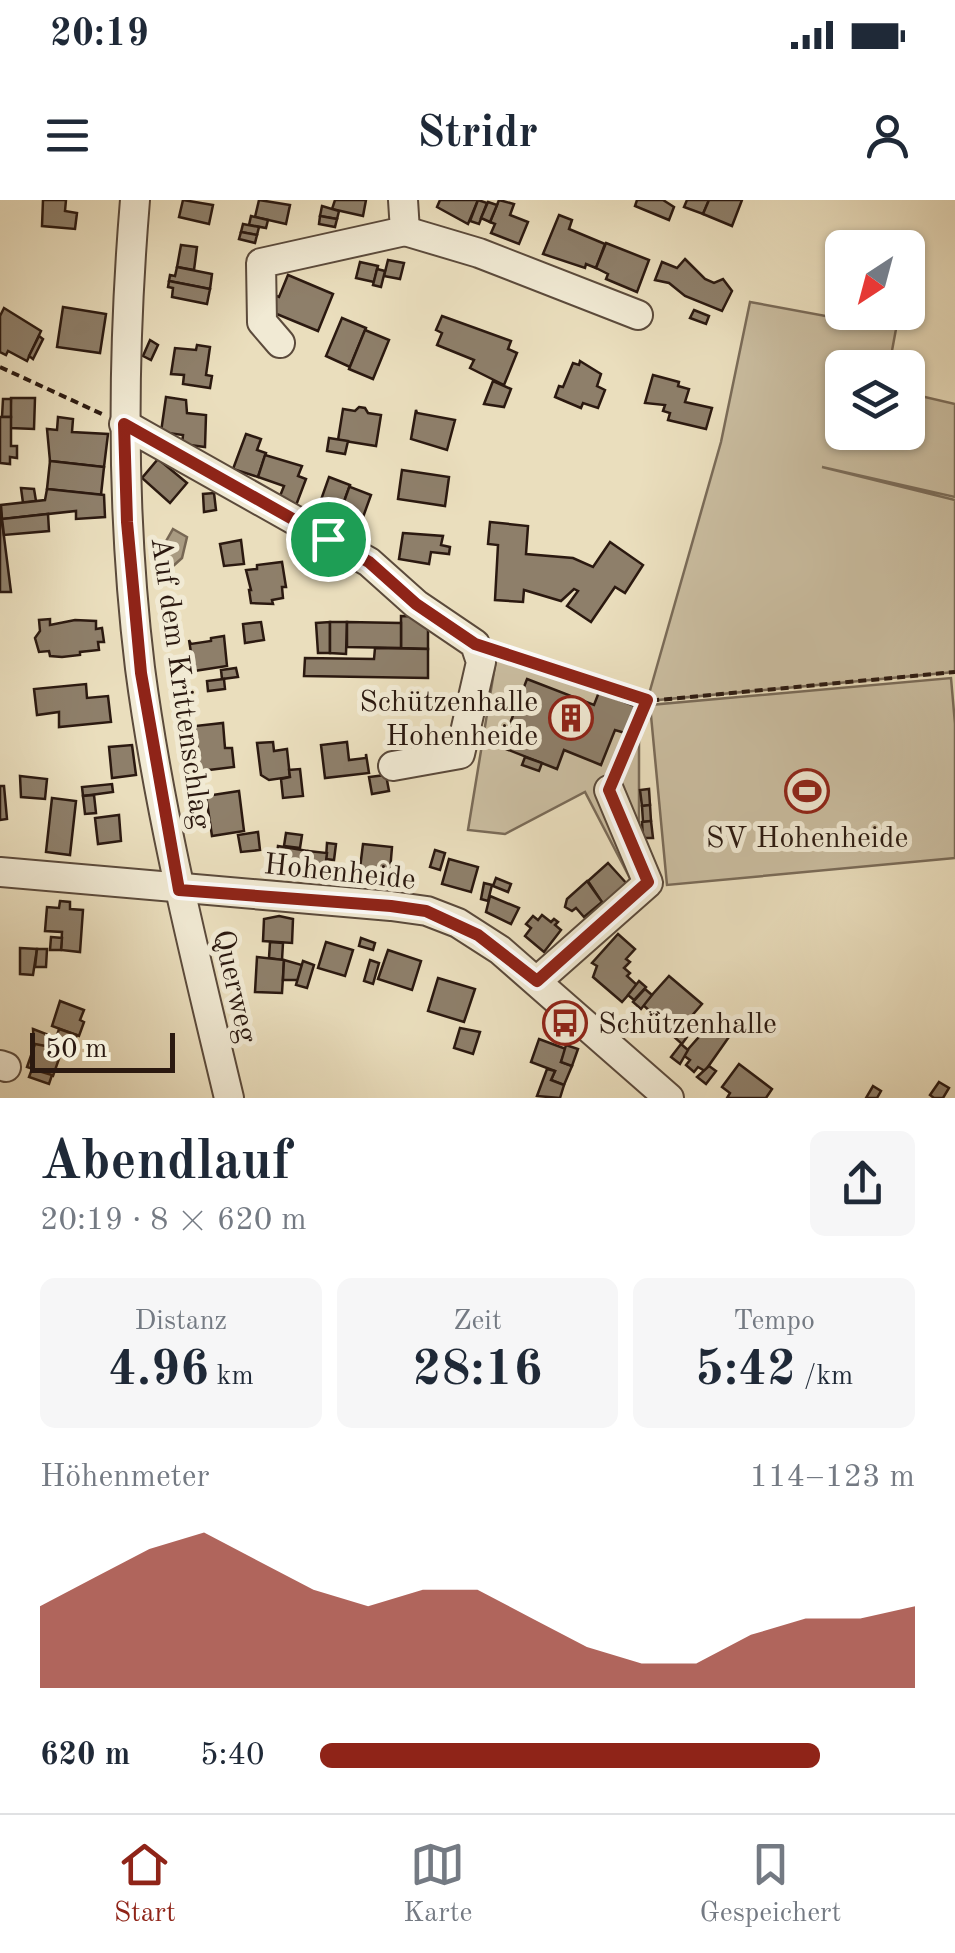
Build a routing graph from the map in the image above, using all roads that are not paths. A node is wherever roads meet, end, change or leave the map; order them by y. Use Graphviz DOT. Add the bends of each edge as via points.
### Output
graph roads {
  1 [pos="135,200"];
  2 [pos="403,200"];
  3 [pos="405,231"];
  4 [pos="638,315"];
  5 [pos="280,343"];
  6 [pos="124,424"];
  7 [pos="393,766"];
  8 [pos="609,790"];
  9 [pos="0,872"];
  10 [pos="179,890"];
  11 [pos="537,981"];
  12 [pos="229,1098"];
  13 [pos="669,1098"];
  1 -- 6 [label="street, Auf dem Krittenschlag"];
  2 -- 3 [label="street"];
  3 -- 4 [label="street"];
  3 -- 5 [label="street" via="262,263 262,322"];
  6 -- 7 [label="street" via="369,562 475,644 481,662 460,754"];
  6 -- 10 [label="street, Auf dem Krittenschlag" via="139,659"];
  8 -- 11 [label="street" via="648,882"];
  9 -- 10 [label="street, Hohenheide"];
  10 -- 11 [label="street, Hohenheide" via="426,911 478,935"];
  10 -- 12 [label="street, Querweg"];
  11 -- 13 [label="street, Hohenheide"];
}
